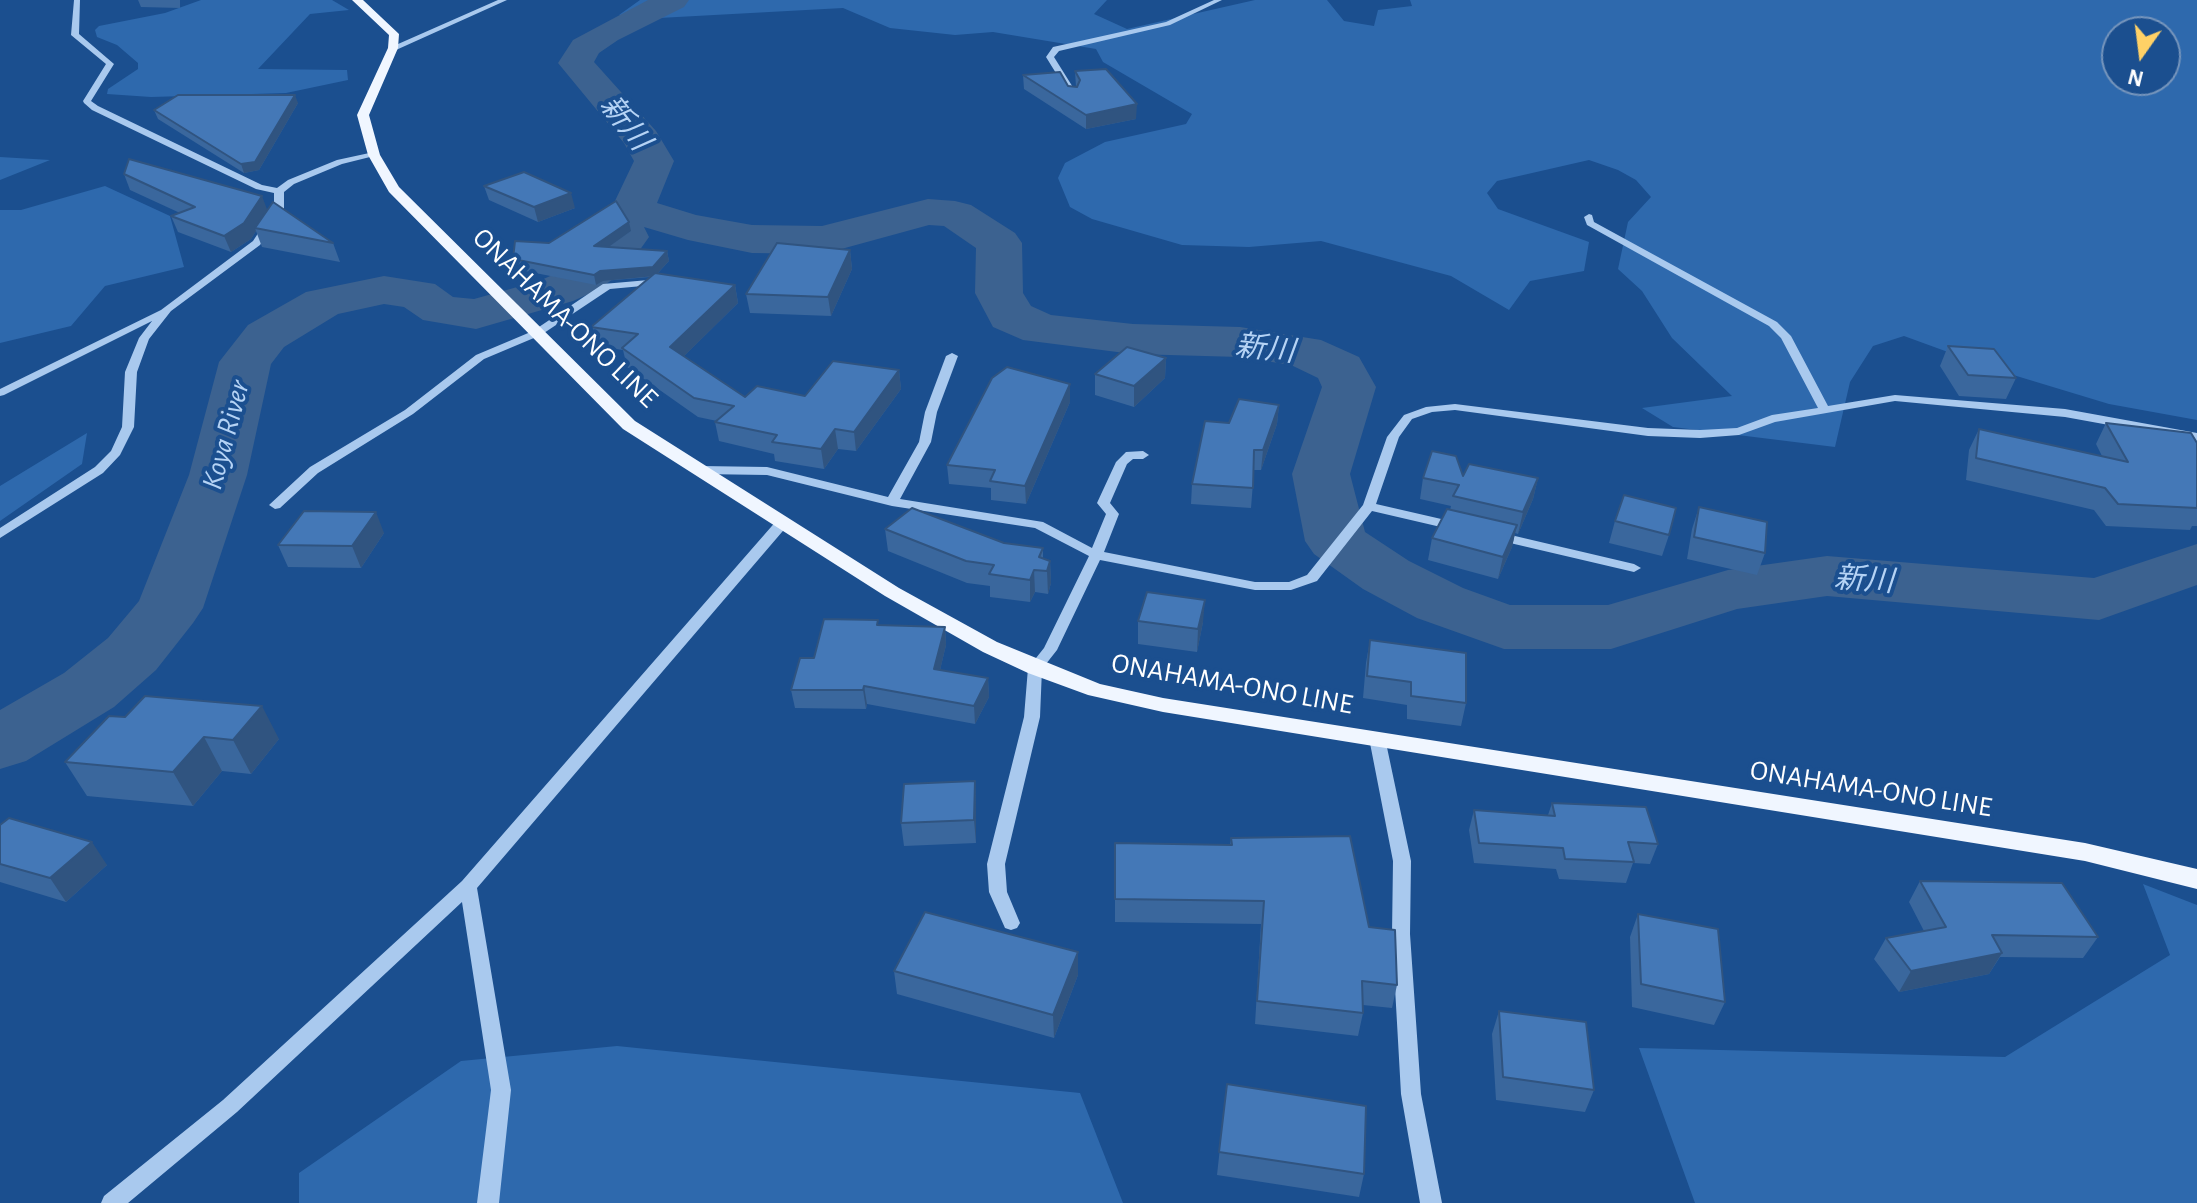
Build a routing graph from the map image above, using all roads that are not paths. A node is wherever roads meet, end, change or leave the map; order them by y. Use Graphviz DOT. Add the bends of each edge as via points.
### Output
graph roads {
  1 [pos="77,0"];
  2 [pos="357,0"];
  3 [pos="504,0"];
  4 [pos="1219,0"];
  5 [pos="393,48"];
  6 [pos="1074,96"];
  7 [pos="374,155"];
  8 [pos="279,191"];
  9 [pos="1589,217"];
  10 [pos="666,281"];
  11 [pos="167,309"];
  12 [pos="537,333"];
  13 [pos="952,356"];
  14 [pos="0,393"];
  15 [pos="1824,409"];
  16 [pos="2197,437"];
  17 [pos="1143,455"];
  18 [pos="701,470"];
  19 [pos="892,502"];
  20 [pos="275,505"];
  21 [pos="1364,512"];
  22 [pos="783,522"];
  23 [pos="1472,530"];
  24 [pos="0,534"];
  25 [pos="1486,534"];
  26 [pos="1096,555"];
  27 [pos="1634,568"];
  28 [pos="1035,668"];
  29 [pos="1377,738"];
  30 [pos="2197,879"];
  31 [pos="468,886"];
  32 [pos="1011,923"];
  33 [pos="112,1203"];
  34 [pos="488,1203"];
  35 [pos="1431,1203"];
  1 -- 8 [label="street" via="75,35 110,64 87,101 259,187"];
  2 -- 5 [label="main road" via="394,34"];
  3 -- 5 [label="street"];
  4 -- 6 [label="street" via="1168,24 1056,49 1050,57"];
  5 -- 7 [label="main road, ONAHAMA-ONO LINE" via="363,115"];
  7 -- 8 [label="street" via="340,162"];
  7 -- 12 [label="main road, ONAHAMA-ONO LINE" via="394,189"];
  8 -- 11 [label="street" via="279,209 257,243"];
  9 -- 15 [label="street" via="1590,223 1773,324 1786,336"];
  10 -- 12 [label="street" via="607,286"];
  11 -- 14 [label="street"];
  11 -- 24 [label="street" via="144,338 131,372 128,427 116,452 99,470"];
  12 -- 18 [label="main road, ONAHAMA-ONO LINE" via="629,425"];
  12 -- 20 [label="street" via="480,357 409,412 314,470"];
  13 -- 19 [label="street" via="925,442"];
  15 -- 16 [label="street" via="1870,400 1937,400 2065,413"];
  15 -- 21 [label="street" via="1739,431 1700,434 1455,407 1430,409 1408,417 1393,437"];
  17 -- 26 [label="street" via="1130,455 1122,462 1103,503 1113,514"];
  18 -- 19 [label="street" via="767,471"];
  18 -- 22 [label="main road, ONAHAMA-ONO LINE"];
  19 -- 26 [label="street" via="1038,525"];
  21 -- 23 [label="street"];
  21 -- 26 [label="street" via="1312,578 1279,586 1255,586"];
  22 -- 28 [label="main road, ONAHAMA-ONO LINE" via="892,592"];
  22 -- 31 [label="street"];
  25 -- 27 [label="street"];
  26 -- 28 [label="street" via="1050,650"];
  28 -- 29 [label="main road, ONAHAMA-ONO LINE" via="1096,690 1163,705"];
  28 -- 32 [label="street" via="1032,717 996,864 998,892"];
  29 -- 30 [label="main road, ONAHAMA-ONO LINE" via="2085,852"];
  29 -- 35 [label="street" via="1402,861 1411,1094"];
  31 -- 33 [label="street" via="230,1106"];
  31 -- 34 [label="street" via="501,1090"];
}
